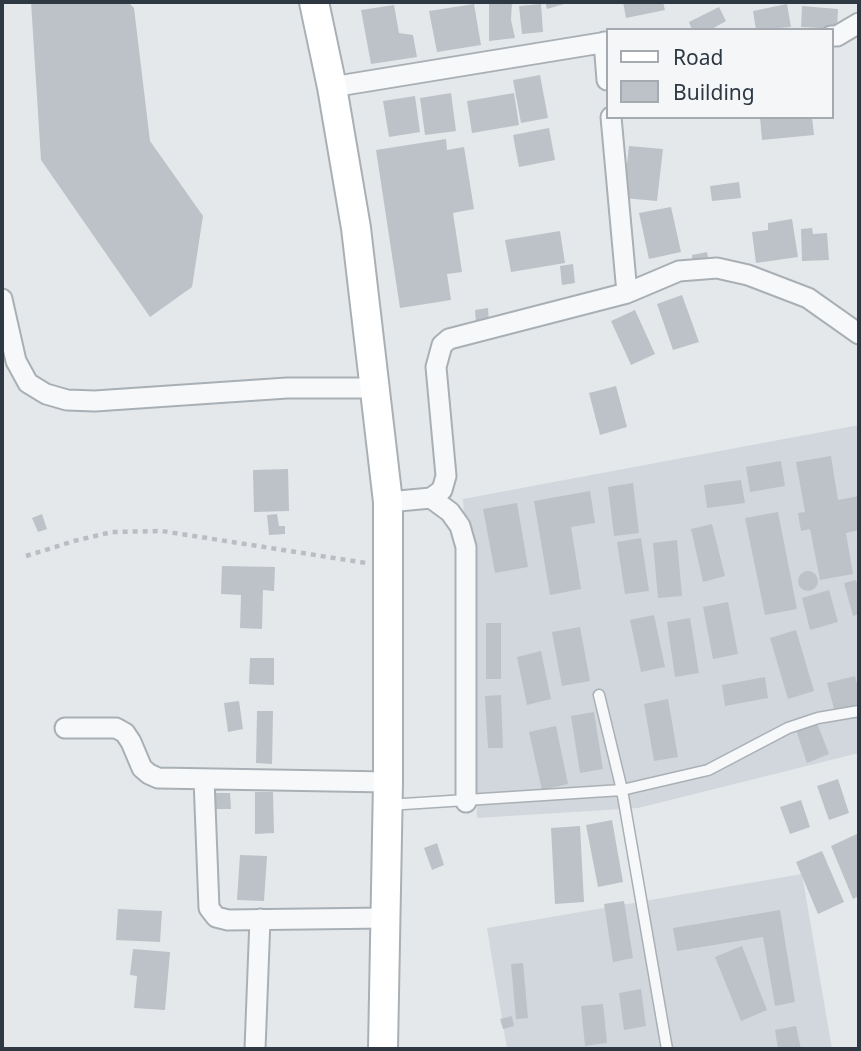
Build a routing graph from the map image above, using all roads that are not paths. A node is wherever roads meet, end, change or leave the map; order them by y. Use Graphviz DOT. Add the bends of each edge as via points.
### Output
graph roads {
  1 [pos="314,2"];
  2 [pos="859,23"];
  3 [pos="833,36"];
  4 [pos="606,42"];
  5 [pos="332,87"];
  6 [pos="611,119"];
  7 [pos="627,293"];
  8 [pos="2,299"];
  9 [pos="859,334"];
  10 [pos="375,388"];
  11 [pos="431,498"];
  12 [pos="388,502"];
  13 [pos="599,695"];
  14 [pos="859,710"];
  15 [pos="65,728"];
  16 [pos="204,779"];
  17 [pos="622,790"];
  18 [pos="388,793"];
  19 [pos="466,802"];
  20 [pos="386,918"];
  21 [pos="261,919"];
  22 [pos="254,1049"];
  23 [pos="383,1049"];
  24 [pos="667,1049"];
  1 -- 5 [label="street"];
  2 -- 3 [label="street"];
  4 -- 5 [label="street"];
  5 -- 10 [label="street" via="356,228"];
  6 -- 7 [label="street"];
  7 -- 9 [label="street" via="679,271 717,268 808,298"];
  7 -- 11 [label="street" via="457,336 442,345 436,367 446,476 442,489"];
  8 -- 10 [label="street" via="16,362 28,383 67,400"];
  10 -- 12 [label="street"];
  11 -- 12 [label="street"];
  11 -- 19 [label="street" via="450,512 466,547"];
  12 -- 18 [label="street"];
  13 -- 17 [label="lane"];
  14 -- 17 [label="lane" via="788,728 708,770"];
  15 -- 16 [label="street" via="116,728 125,733 149,774"];
  16 -- 18 [label="street"];
  16 -- 21 [label="street" via="209,908 216,917 228,920"];
  17 -- 19 [label="lane"];
  17 -- 24 [label="lane"];
  18 -- 19 [label="lane"];
  18 -- 20 [label="street"];
  20 -- 21 [label="street"];
  20 -- 23 [label="street"];
  21 -- 22 [label="street"];
}
